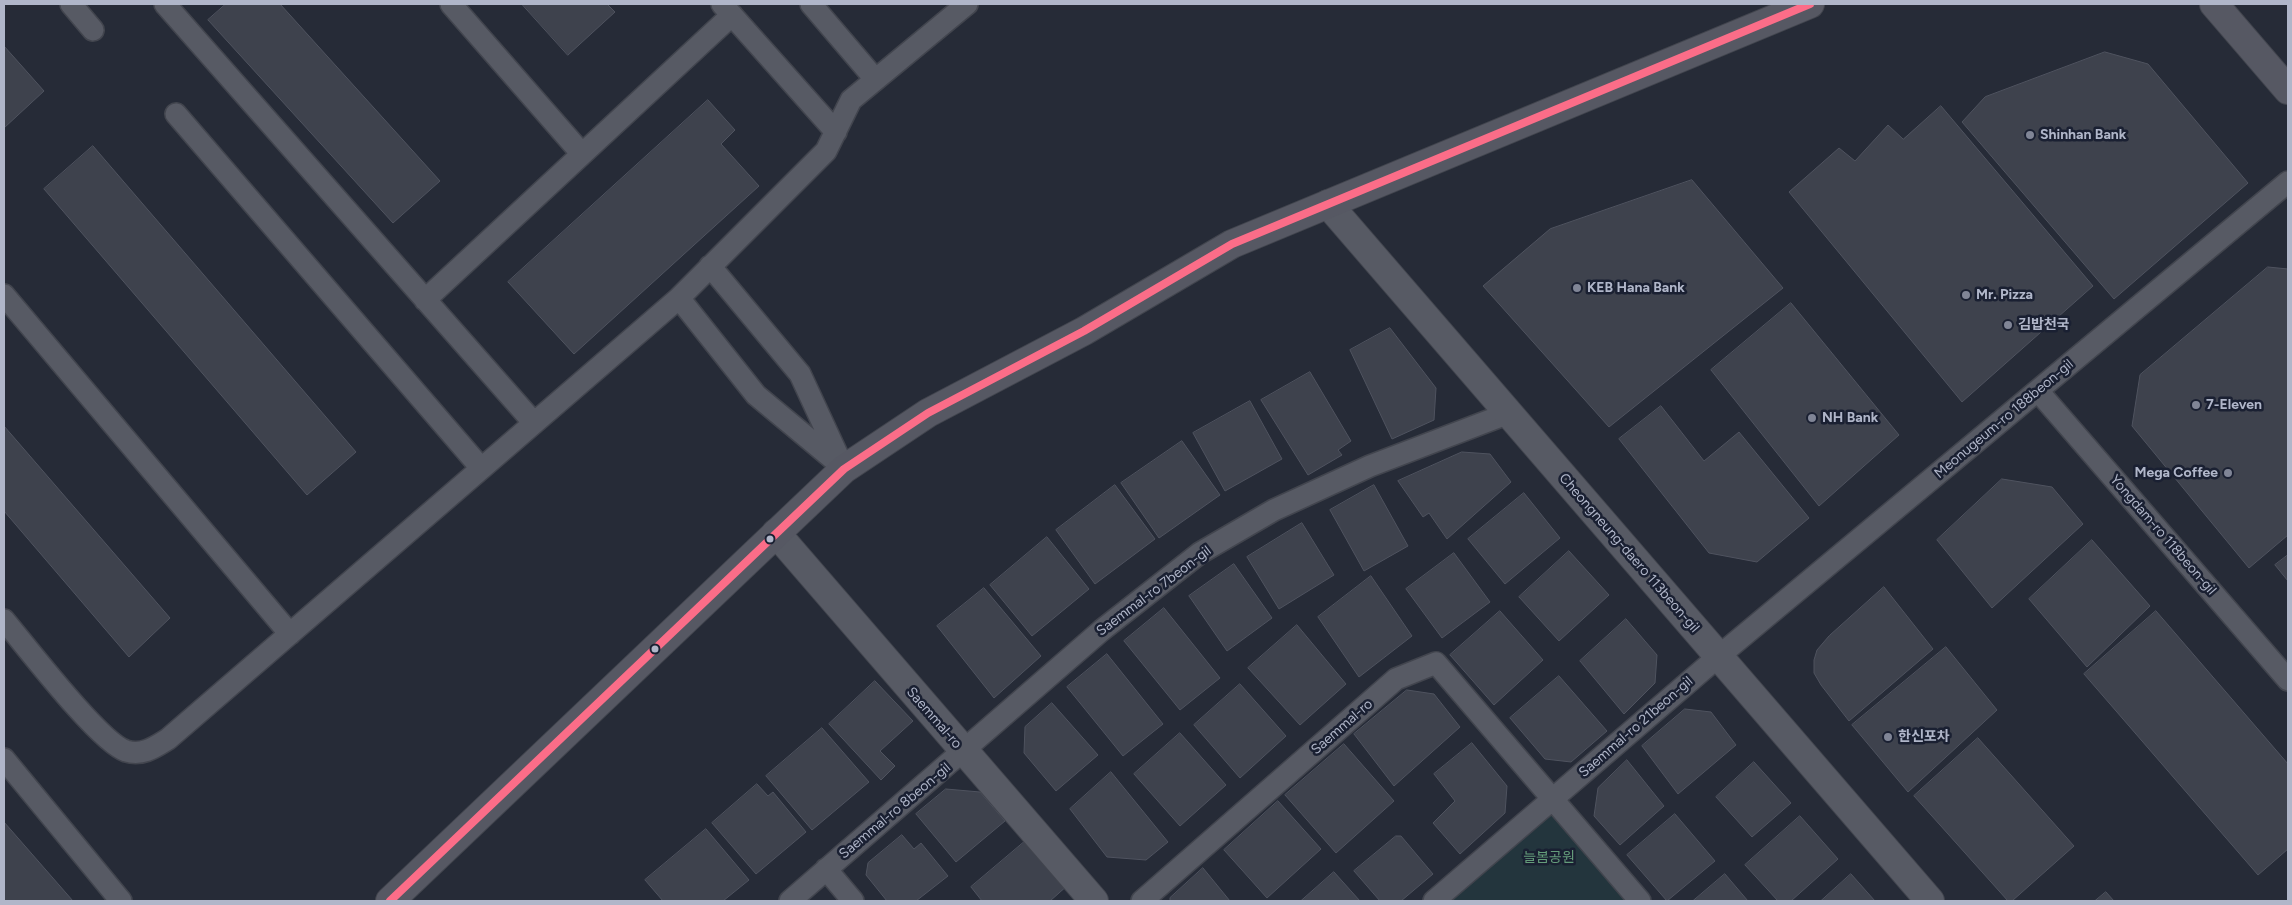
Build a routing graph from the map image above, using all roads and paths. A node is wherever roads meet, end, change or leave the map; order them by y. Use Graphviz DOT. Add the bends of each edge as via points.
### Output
graph roads {
  1 [pos="71,4"];
  2 [pos="165,4"];
  3 [pos="451,4"];
  4 [pos="811,4"];
  5 [pos="967,4"];
  6 [pos="1810,4"];
  7 [pos="2214,4"];
  8 [pos="727,9"];
  9 [pos="92,30"];
  10 [pos="875,79"];
  11 [pos="2288,90"];
  12 [pos="176,114"];
  13 [pos="836,132"];
  14 [pos="582,154"];
  15 [pos="2288,182"];
  16 [pos="1328,204"];
  17 [pos="710,266"];
  18 [pos="4,295"];
  19 [pos="679,298"];
  20 [pos="425,300"];
  21 [pos="2038,391"];
  22 [pos="1509,413"];
  23 [pos="534,423"];
  24 [pos="481,468"];
  25 [pos="844,469"];
  26 [pos="776,533"];
  27 [pos="4,620"];
  28 [pos="290,634"];
  29 [pos="1719,656"];
  30 [pos="2288,680"];
  31 [pos="964,752"];
  32 [pos="4,759"];
  33 [pos="1553,798"];
  34 [pos="826,870"];
  35 [pos="121,901"];
  36 [pos="390,901"];
  37 [pos="790,901"];
  38 [pos="852,901"];
  39 [pos="1094,901"];
  40 [pos="1142,901"];
  41 [pos="1434,901"];
  42 [pos="1640,901"];
  43 [pos="1930,901"];
  1 -- 9 [label="lane"];
  2 -- 20 [label="lane"];
  3 -- 14 [label="lane"];
  4 -- 10 [label="lane"];
  5 -- 10 [label="lane"];
  6 -- 16 [label="main road"];
  7 -- 11 [label="main road"];
  8 -- 13 [label="lane"];
  8 -- 14 [label="lane"];
  10 -- 13 [label="lane" via="851,100"];
  12 -- 24 [label="lane"];
  13 -- 17 [label="lane" via="826,151"];
  14 -- 20 [label="lane"];
  15 -- 21 [label="lane, Meonugeum-ro 188beon-gil"];
  16 -- 22 [label="street, Cheongneung-daero 113beon-gil"];
  16 -- 25 [label="main road" via="1232,244 1084,331 928,413"];
  17 -- 19 [label="lane"];
  17 -- 25 [label="lane" via="800,374"];
  18 -- 28 [label="lane"];
  19 -- 23 [label="lane"];
  19 -- 25 [label="lane" via="756,395"];
  20 -- 23 [label="lane"];
  21 -- 29 [label="lane, Meonugeum-ro 188beon-gil"];
  21 -- 30 [label="lane, Yongdam-ro 118beon-gil"];
  22 -- 29 [label="street, Cheongneung-daero 113beon-gil"];
  22 -- 31 [label="lane, Saemmal-ro 7beon-gil" via="1370,466 1274,510 1200,553 1102,630"];
  23 -- 24 [label="lane"];
  24 -- 28 [label="lane"];
  25 -- 26 [label="main road"];
  26 -- 31 [label="street, Saemmal-ro"];
  26 -- 36 [label="main road"];
  27 -- 28 [label="lane" via="98,731 126,751 148,752 168,739"];
  29 -- 33 [label="lane, Saemmal-ro 21beon-gil"];
  29 -- 43 [label="street, Cheongneung-daero 113beon-gil"];
  31 -- 34 [label="lane, Saemmal-ro 8beon-gil"];
  31 -- 39 [label="street, Saemmal-ro"];
  32 -- 35 [label="lane"];
  33 -- 40 [label="lane, Saemmal-ro" via="1436,663 1396,679"];
  33 -- 41 [label="lane, Saemmal-ro 21beon-gil"];
  33 -- 42 [label="lane"];
  34 -- 37 [label="lane, Saemmal-ro 8beon-gil"];
  34 -- 38 [label="lane, Saemmal-ro 8beon-gil"];
}
